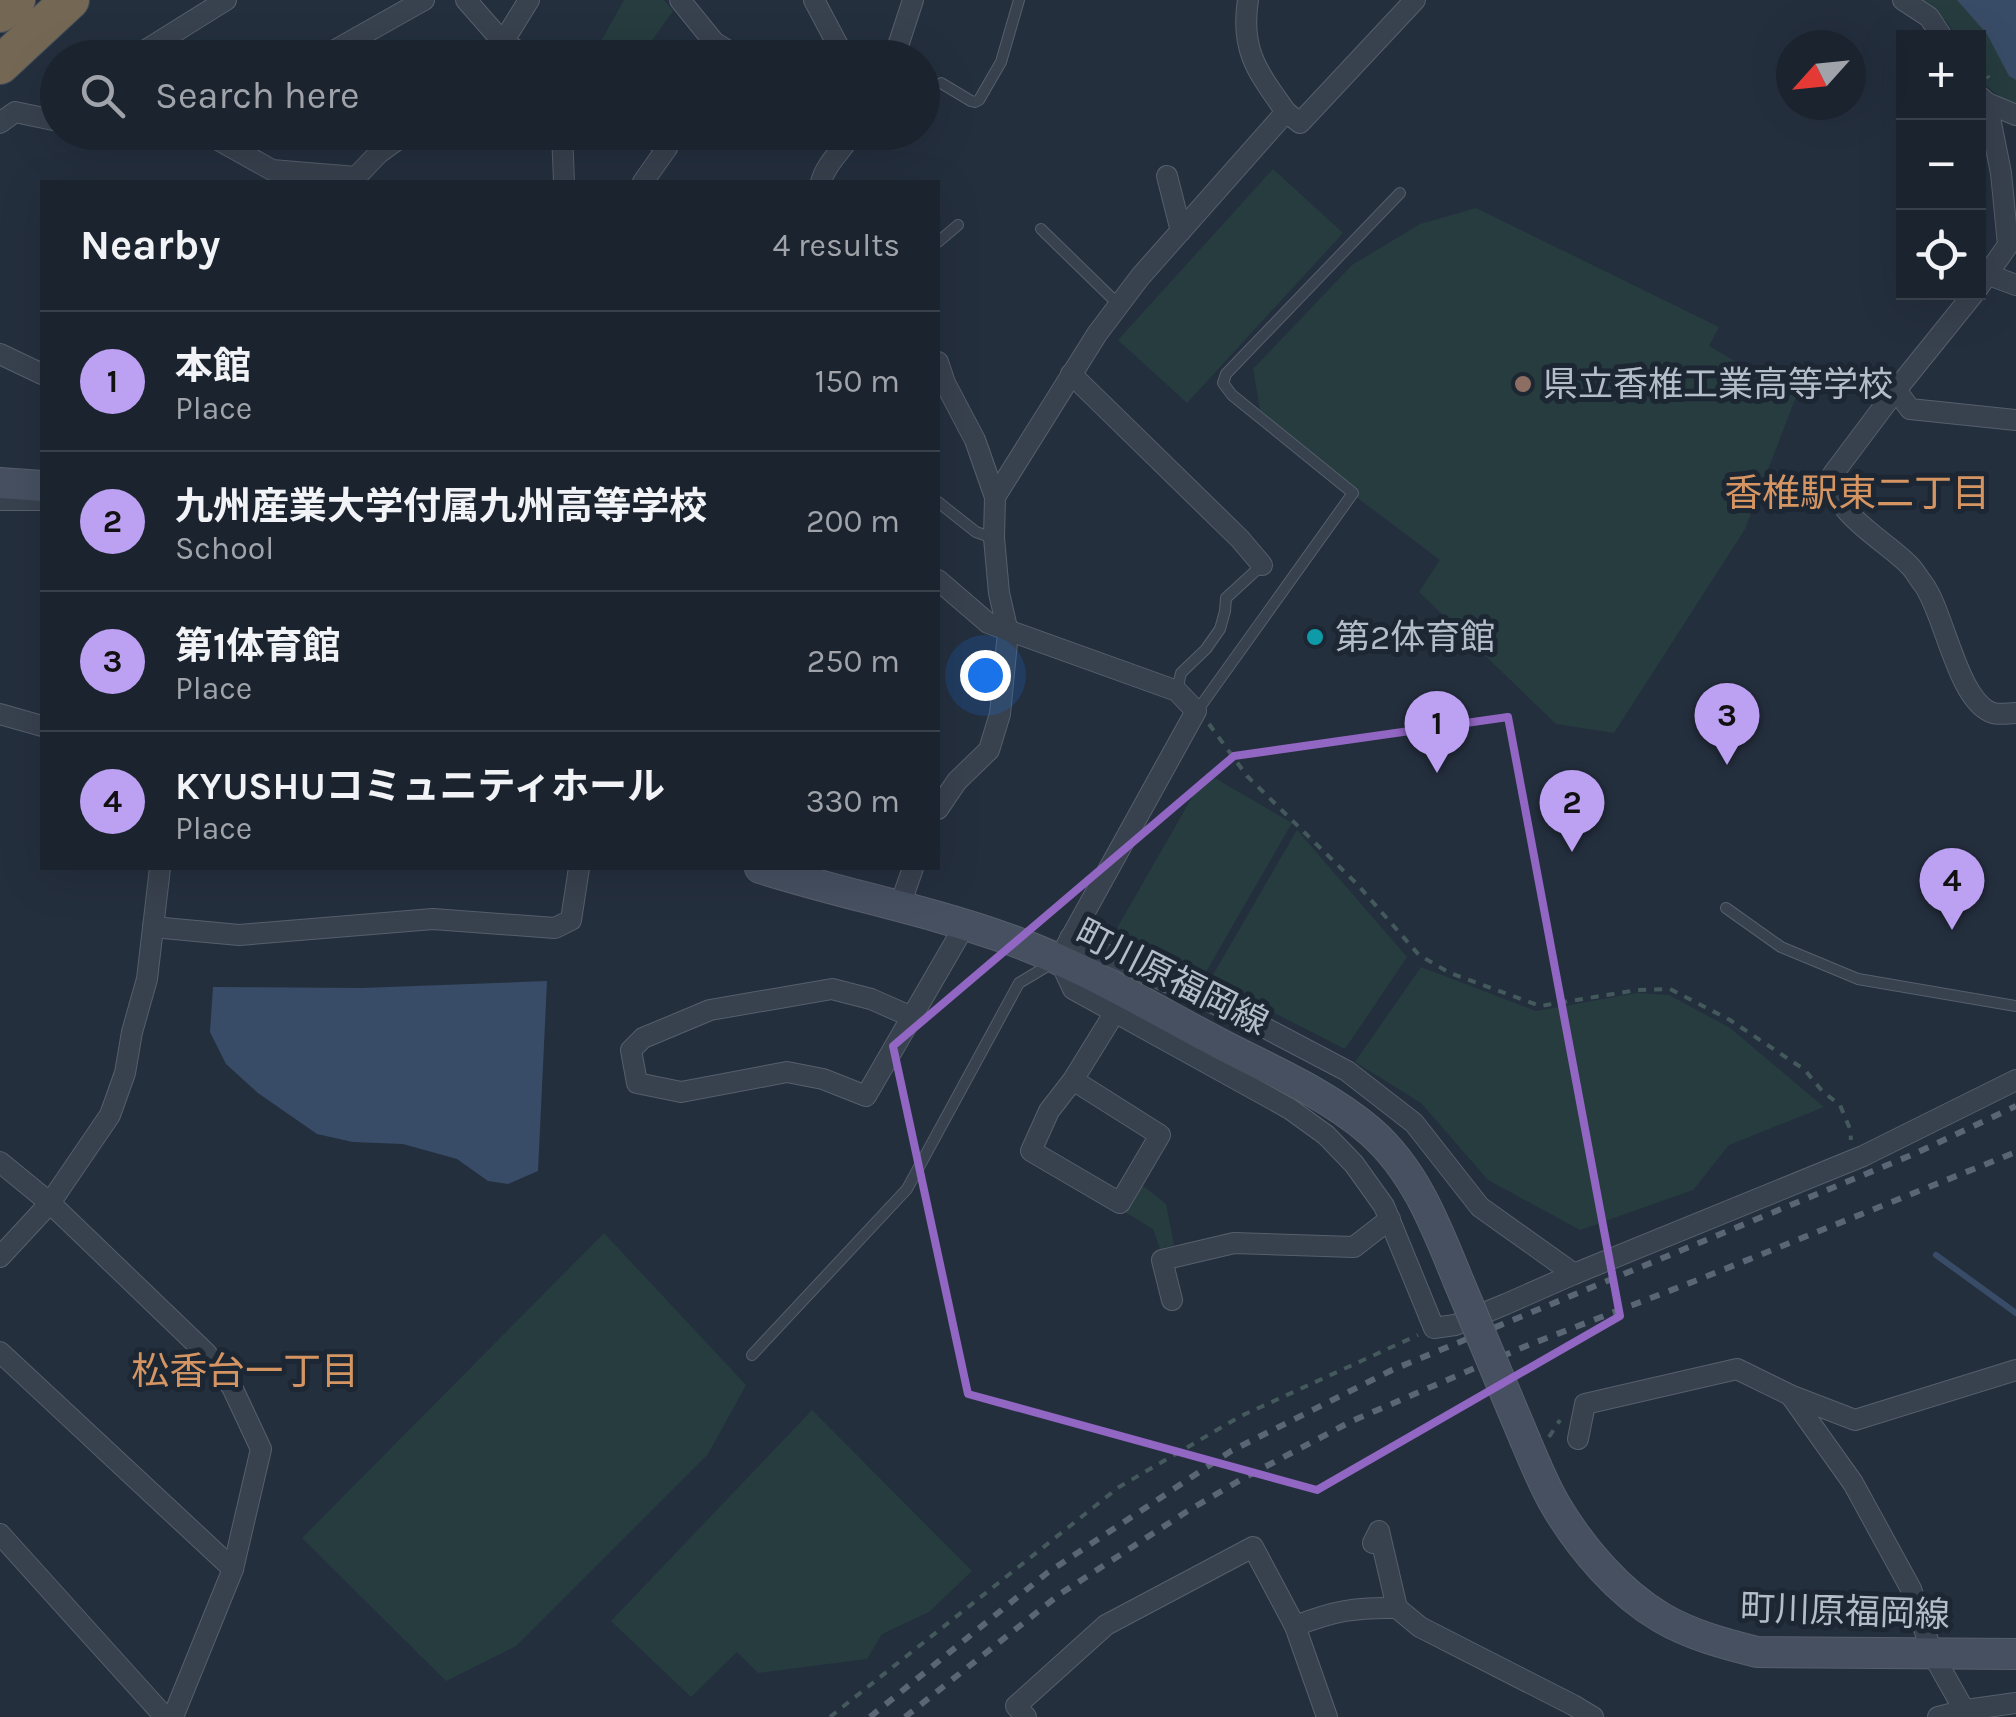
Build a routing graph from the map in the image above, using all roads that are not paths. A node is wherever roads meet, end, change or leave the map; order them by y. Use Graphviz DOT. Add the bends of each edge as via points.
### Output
graph roads {
  1 [pos="16,0"];
  2 [pos="67,0"];
  3 [pos="226,0"];
  4 [pos="424,0"];
  5 [pos="466,0"];
  6 [pos="528,0"];
  7 [pos="680,0"];
  8 [pos="814,0"];
  9 [pos="914,0"];
  10 [pos="1019,0"];
  11 [pos="1248,0"];
  12 [pos="1415,0"];
  13 [pos="1904,0"];
  14 [pos="0,13"];
  15 [pos="1938,30"];
  16 [pos="162,40"];
  17 [pos="353,40"];
  18 [pos="492,40"];
  19 [pos="504,40"];
  20 [pos="712,40"];
  21 [pos="839,40"];
  22 [pos="900,40"];
  23 [pos="0,50"];
  24 [pos="0,65"];
  25 [pos="941,83"];
  26 [pos="1986,100"];
  27 [pos="1986,111"];
  28 [pos="1286,112"];
  29 [pos="2016,115"];
  30 [pos="40,117"];
  31 [pos="0,124"];
  32 [pos="249,150"];
  33 [pos="383,150"];
  34 [pos="563,150"];
  35 [pos="666,150"];
  36 [pos="843,150"];
  37 [pos="1167,176"];
  38 [pos="358,180"];
  39 [pos="564,180"];
  40 [pos="644,180"];
  41 [pos="822,180"];
  42 [pos="1400,194"];
  43 [pos="958,224"];
  44 [pos="1041,229"];
  45 [pos="1180,231"];
  46 [pos="940,240"];
  47 [pos="1986,278"];
  48 [pos="1986,285"];
  49 [pos="2016,285"];
  50 [pos="1969,300"];
  51 [pos="1119,305"];
  52 [pos="0,354"];
  53 [pos="940,368"];
  54 [pos="40,373"];
  55 [pos="1072,374"];
  56 [pos="1896,390"];
  57 [pos="2016,420"];
  58 [pos="0,482"];
  59 [pos="40,486"];
  60 [pos="995,497"];
  61 [pos="0,500"];
  62 [pos="40,500"];
  63 [pos="940,504"];
  64 [pos="994,538"];
  65 [pos="1262,565"];
  66 [pos="940,582"];
  67 [pos="1008,632"];
  68 [pos="1177,691"];
  69 [pos="1196,712"];
  70 [pos="2016,713"];
  71 [pos="0,714"];
  72 [pos="40,725"];
  73 [pos="940,806"];
  74 [pos="160,870"];
  75 [pos="579,870"];
  76 [pos="767,870"];
  77 [pos="911,870"];
  78 [pos="900,905"];
  79 [pos="1726,908"];
  80 [pos="965,925"];
  81 [pos="153,927"];
  82 [pos="1064,948"];
  83 [pos="2016,1006"];
  84 [pos="1115,1012"];
  85 [pos="912,1017"];
  86 [pos="1073,1080"];
  87 [pos="2016,1080"];
  88 [pos="0,1162"];
  89 [pos="50,1203"];
  90 [pos="1390,1218"];
  91 [pos="0,1257"];
  92 [pos="1574,1274"];
  93 [pos="1172,1300"];
  94 [pos="0,1352"];
  95 [pos="752,1355"];
  96 [pos="2016,1370"];
  97 [pos="1790,1395"];
  98 [pos="1578,1439"];
  99 [pos="0,1534"];
  100 [pos="1373,1542"];
  101 [pos="234,1569"];
  102 [pos="1397,1608"];
  103 [pos="1295,1626"];
  104 [pos="1932,1653"];
  105 [pos="2016,1654"];
  106 [pos="2016,1703"];
  107 [pos="1967,1713"];
  108 [pos="164,1717"];
  109 [pos="173,1717"];
  110 [pos="1026,1717"];
  111 [pos="1327,1717"];
  112 [pos="1593,1717"];
  113 [pos="1938,1717"];
  1 -- 14 [label="highway"];
  2 -- 23 [label="highway"];
  2 -- 24 [label="highway"];
  3 -- 16 [label="street"];
  4 -- 17 [label="street"];
  5 -- 18 [label="street"];
  6 -- 19 [label="street"];
  7 -- 20 [label="street"];
  8 -- 21 [label="street"];
  9 -- 22 [label="street"];
  10 -- 25 [label="lane" via="1001,62 979,100"];
  11 -- 28 [label="street" via="1247,46"];
  12 -- 28 [label="street" via="1300,124"];
  13 -- 15 [label="street"];
  26 -- 29 [label="street"];
  27 -- 47 [label="street" via="2008,245"];
  28 -- 45 [label="street"];
  30 -- 31 [label="street" via="15,112"];
  32 -- 38 [label="street" via="272,170"];
  33 -- 38 [label="street"];
  34 -- 39 [label="street"];
  35 -- 40 [label="street"];
  36 -- 41 [label="street"];
  37 -- 45 [label="street"];
  42 -- 69 [label="lane" via="1226,374 1223,383 1232,396 1354,493"];
  43 -- 46 [label="lane"];
  44 -- 51 [label="lane"];
  45 -- 51 [label="street"];
  48 -- 49 [label="street"];
  50 -- 56 [label="street"];
  51 -- 55 [label="street"];
  52 -- 54 [label="street"];
  53 -- 60 [label="street"];
  55 -- 60 [label="street"];
  55 -- 65 [label="street"];
  56 -- 57 [label="street" via="1910,409"];
  56 -- 70 [label="street" via="1833,474 1832,485 1849,514 1909,565 1927,590 1978,704 1994,713"];
  58 -- 59 [label="main road"];
  60 -- 64 [label="street"];
  61 -- 62 [label="street"];
  63 -- 64 [label="lane"];
  64 -- 67 [label="street"];
  65 -- 68 [label="lane" via="1226,598 1220,628 1181,672"];
  66 -- 67 [label="street"];
  67 -- 68 [label="street"];
  67 -- 73 [label="street" via="990,750"];
  68 -- 69 [label="street"];
  69 -- 82 [label="street"];
  71 -- 72 [label="street"];
  74 -- 81 [label="street"];
  75 -- 81 [label="street" via="571,920 555,928 433,919 239,935"];
  76 -- 78 [label="main road, 町川原福岡線"];
  77 -- 78 [label="street"];
  78 -- 80 [label="main road, 町川原福岡線"];
  79 -- 83 [label="lane" via="1781,946 1858,979"];
  80 -- 82 [label="main road, 町川原福岡線"];
  80 -- 85 [label="street"];
  81 -- 89 [label="street" via="147,979 110,1115"];
  82 -- 84 [label="street" via="1073,989"];
  82 -- 92 [label="street" via="1252,1021 1347,1071 1414,1123 1480,1207"];
  82 -- 95 [label="lane" via="1019,982 907,1189"];
  82 -- 104 [label="main road, 町川原福岡線, bridge" via="1371,1132 1429,1208 1554,1504 1623,1589 1661,1618 1757,1652"];
  84 -- 86 [label="street"];
  84 -- 90 [label="street" via="1326,1135"];
  85 -- 85 [label="street" via="866,1096 787,1072 680,1092 637,1083 631,1050 643,1038 710,1010 832,989"];
  86 -- 86 [label="street" via="1031,1151 1120,1203 1160,1136"];
  87 -- 92 [label="street" via="1854,1160"];
  88 -- 89 [label="street"];
  89 -- 91 [label="street"];
  89 -- 101 [label="street" via="206,1353 232,1387 261,1449"];
  90 -- 92 [label="street" via="1434,1328"];
  90 -- 93 [label="street" via="1354,1247 1234,1243 1162,1260"];
  94 -- 101 [label="street"];
  96 -- 97 [label="street" via="1854,1420"];
  97 -- 98 [label="street" via="1737,1369 1585,1404"];
  97 -- 104 [label="street" via="1852,1483 1911,1589"];
  99 -- 108 [label="street"];
  100 -- 102 [label="street" via="1379,1531"];
  101 -- 109 [label="street"];
  102 -- 103 [label="street" via="1333,1612"];
  102 -- 112 [label="street" via="1420,1628"];
  103 -- 110 [label="street" via="1253,1548 1106,1625 1016,1706"];
  103 -- 111 [label="street"];
  104 -- 105 [label="main road, 町川原福岡線"];
  104 -- 107 [label="street"];
  106 -- 107 [label="street"];
  107 -- 113 [label="street"];
}
